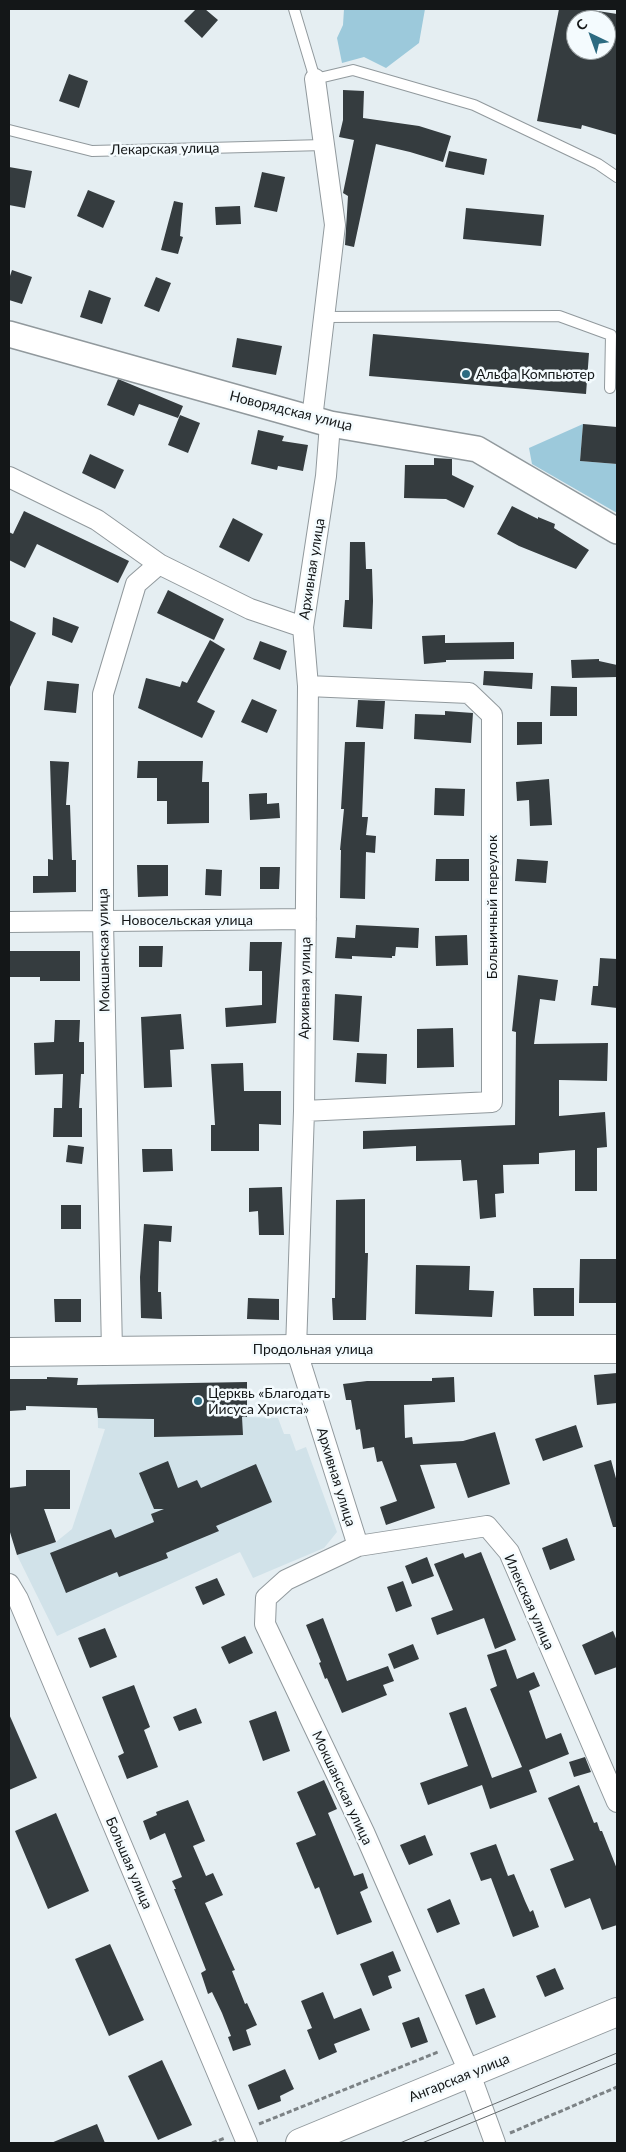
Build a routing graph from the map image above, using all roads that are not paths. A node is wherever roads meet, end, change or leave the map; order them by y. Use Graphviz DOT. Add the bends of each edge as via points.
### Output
graph roads {
  1 [pos="294,9"];
  2 [pos="315,79"];
  3 [pos="9,130"];
  4 [pos="324,145"];
  5 [pos="617,177"];
  6 [pos="324,317"];
  7 [pos="9,334"];
  8 [pos="615,386"];
  9 [pos="321,421"];
  10 [pos="9,477"];
  11 [pos="617,531"];
  12 [pos="159,564"];
  13 [pos="303,628"];
  14 [pos="308,686"];
  15 [pos="306,919"];
  16 [pos="103,921"];
  17 [pos="9,922"];
  18 [pos="304,1112"];
  19 [pos="296,1349"];
  20 [pos="617,1349"];
  21 [pos="112,1351"];
  22 [pos="9,1352"];
  23 [pos="358,1546"];
  24 [pos="9,1584"];
  25 [pos="617,1802"];
  26 [pos="617,2012"];
  27 [pos="470,2074"];
  28 [pos="245,2137"];
  29 [pos="494,2142"];
  30 [pos="300,2143"];
  1 -- 2 [label="lane"];
  2 -- 4 [label="street, Архивная улица"];
  2 -- 5 [label="lane" via="353,70 474,105 598,164"];
  3 -- 4 [label="lane, Лекарская улица" via="92,151"];
  4 -- 6 [label="street, Архивная улица" via="335,224"];
  6 -- 8 [label="lane" via="559,316 611,335"];
  6 -- 9 [label="street, Архивная улица"];
  7 -- 9 [label="street, Новорядская улица"];
  9 -- 11 [label="street, Новорядская улица" via="476,448"];
  9 -- 13 [label="street, Архивная улица" via="326,476"];
  10 -- 12 [label="street" via="97,520"];
  12 -- 13 [label="street" via="250,609"];
  12 -- 16 [label="street, Мокшанская улица" via="136,584 103,694"];
  13 -- 14 [label="street, Архивная улица"];
  14 -- 15 [label="street, Архивная улица"];
  14 -- 18 [label="street, Больничный переулок" via="469,693 492,715 492,1102"];
  15 -- 16 [label="street, Новосельская улица"];
  15 -- 18 [label="street, Архивная улица"];
  16 -- 17 [label="street, Новосельская улица"];
  16 -- 21 [label="street, Мокшанская улица"];
  18 -- 19 [label="street, Архивная улица"];
  19 -- 20 [label="main road, Продольная улица"];
  19 -- 21 [label="main road, Продольная улица"];
  19 -- 23 [label="street, Архивная улица"];
  21 -- 22 [label="main road, Продольная улица"];
  23 -- 25 [label="street, Илекская улица" via="487,1526 509,1552"];
  23 -- 27 [label="street, Мокшанская улица" via="286,1580 266,1598 265,1624 364,1832"];
  24 -- 28 [label="street, Большая улица"];
  26 -- 27 [label="main road, Ангарская улица"];
  27 -- 29 [label="street, Мокшанская улица"];
  27 -- 30 [label="main road, Ангарская улица"];
}
